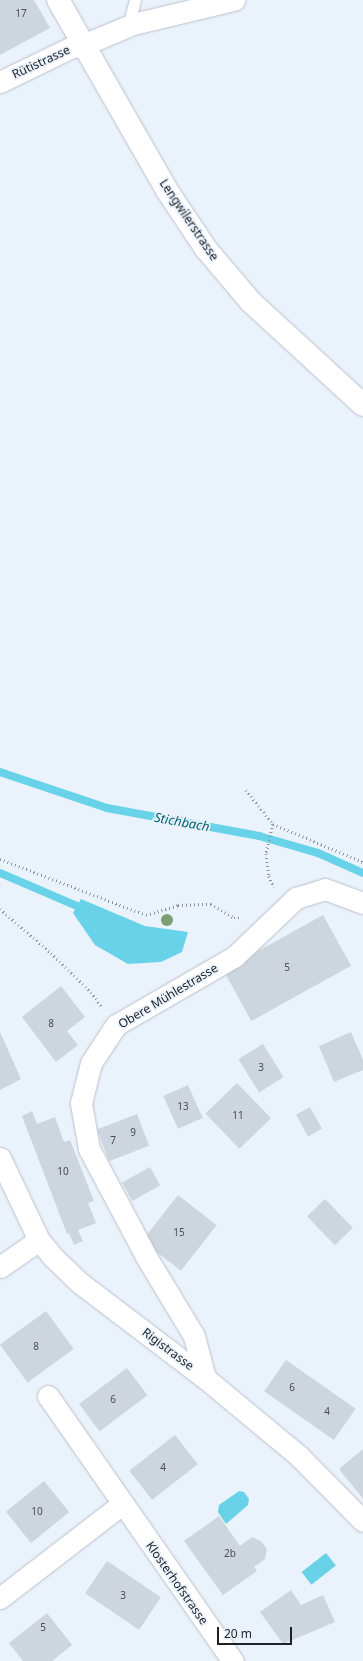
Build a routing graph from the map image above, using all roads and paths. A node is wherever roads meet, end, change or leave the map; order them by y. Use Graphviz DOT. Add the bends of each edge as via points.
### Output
graph roads {
  1 [pos="58,0"];
  2 [pos="135,0"];
  3 [pos="234,0"];
  4 [pos="133,24"];
  5 [pos="83,45"];
  6 [pos="0,82"];
  7 [pos="363,405"];
  8 [pos="246,790"];
  9 [pos="273,824"];
  10 [pos="0,858"];
  11 [pos="363,862"];
  12 [pos="363,903"];
  13 [pos="0,909"];
  14 [pos="280,913"];
  15 [pos="116,1025"];
  16 [pos="0,1158"];
  17 [pos="39,1240"];
  18 [pos="0,1268"];
  19 [pos="205,1378"];
  20 [pos="48,1396"];
  21 [pos="122,1504"];
  22 [pos="363,1521"];
  23 [pos="0,1598"];
  24 [pos="233,1661"];
  1 -- 5 [label="street, Lengwilerstrasse"];
  2 -- 4 [label="lane" via="131,15"];
  3 -- 4 [label="street, Rütistrasse"];
  4 -- 5 [label="street, Rütistrasse"];
  5 -- 6 [label="street, Rütistrasse" via="70,48"];
  5 -- 7 [label="street, Lengwilerstrasse" via="168,192 206,249 251,302"];
  8 -- 9 [label="path"];
  9 -- 11 [label="path"];
  9 -- 14 [label="path" via="266,854 269,876"];
  10 -- 14 [label="path" via="146,915 178,905 211,904 234,918"];
  12 -- 14 [label="street, Obere Mühlestrasse" via="326,889 296,898"];
  13 -- 15 [label="path" via="85,986"];
  14 -- 15 [label="street, Obere Mühlestrasse" via="234,957"];
  15 -- 19 [label="street, Obere Mühlestrasse" via="91,1063 81,1103 89,1149 147,1258 194,1336"];
  16 -- 17 [label="street, Rigistrasse"];
  17 -- 18 [label="street"];
  17 -- 19 [label="street, Rigistrasse" via="80,1283"];
  19 -- 22 [label="street, Rigistrasse" via="299,1456"];
  20 -- 21 [label="street, Klosterhofstrasse"];
  21 -- 23 [label="street"];
  21 -- 24 [label="street, Klosterhofstrasse"];
}
